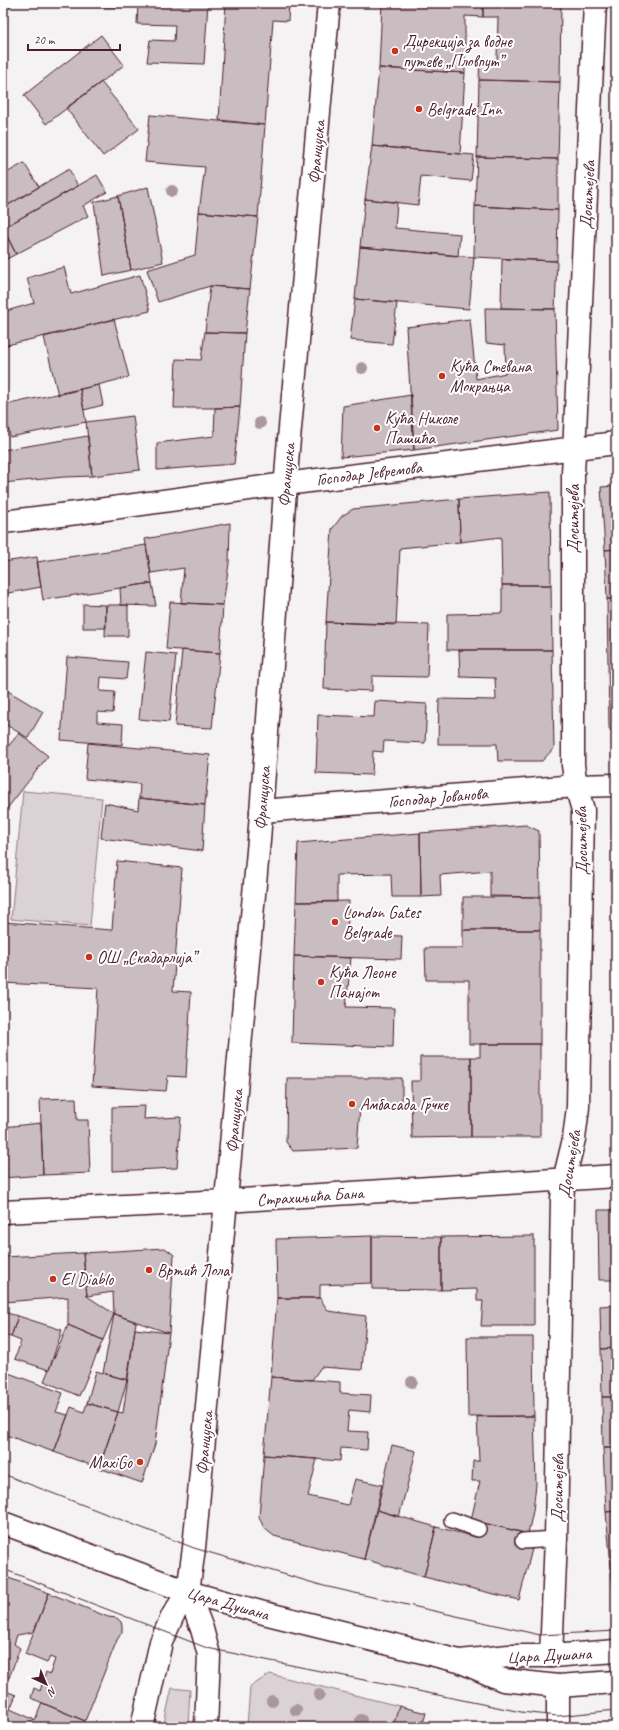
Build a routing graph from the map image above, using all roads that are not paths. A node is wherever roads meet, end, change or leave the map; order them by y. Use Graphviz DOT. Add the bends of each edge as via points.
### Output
graph roads {
  1 [pos="329,3"];
  2 [pos="596,3"];
  3 [pos="616,443"];
  4 [pos="575,448"];
  5 [pos="286,484"];
  6 [pos="3,522"];
  7 [pos="616,785"];
  8 [pos="576,786"];
  9 [pos="261,811"];
  10 [pos="616,1176"];
  11 [pos="564,1180"];
  12 [pos="226,1201"];
  13 [pos="3,1212"];
  14 [pos="452,1520"];
  15 [pos="3,1524"];
  16 [pos="478,1529"];
  17 [pos="556,1539"];
  18 [pos="523,1541"];
  19 [pos="188,1592"];
  20 [pos="616,1651"];
  21 [pos="551,1656"];
  22 [pos="459,1661"];
  23 [pos="616,1682"];
  24 [pos="558,1686"];
  25 [pos="142,1727"];
  26 [pos="206,1727"];
  27 [pos="558,1727"];
  1 -- 5 [label="street, Француска"];
  2 -- 4 [label="street, Доситејева"];
  3 -- 4 [label="street, Господар Јевремова"];
  4 -- 5 [label="street, Господар Јевремова"];
  4 -- 8 [label="street, Доситејева" via="573,765"];
  5 -- 6 [label="street, Господар Јевремова"];
  5 -- 9 [label="street, Француска"];
  7 -- 8 [label="street, Господар Јованова"];
  8 -- 9 [label="street, Господар Јованова"];
  8 -- 11 [label="street, Доситејева" via="583,810 578,1108"];
  9 -- 12 [label="street, Француска"];
  10 -- 11 [label="street, Страхињића Бана"];
  11 -- 12 [label="street, Страхињића Бана"];
  11 -- 17 [label="street, Доситејева"];
  12 -- 13 [label="street, Страхињића Бана"];
  12 -- 19 [label="street, Француска" via="197,1522"];
  14 -- 16 [label="lane"];
  15 -- 19 [label="street, Цара Душана"];
  17 -- 18 [label="lane"];
  17 -- 21 [label="street, Доситејева"];
  19 -- 22 [label="street, Цара Душана" via="264,1614"];
  19 -- 25 [label="street" via="173,1615 161,1642"];
  19 -- 26 [label="street" via="209,1655"];
  20 -- 21 [label="street, Цара Душана"];
  21 -- 22 [label="street, Цара Душана" via="509,1656"];
  22 -- 24 [label="street, Цара Душана" via="503,1680"];
  23 -- 24 [label="street, Цара Душана"];
  24 -- 27 [label="street"];
}
